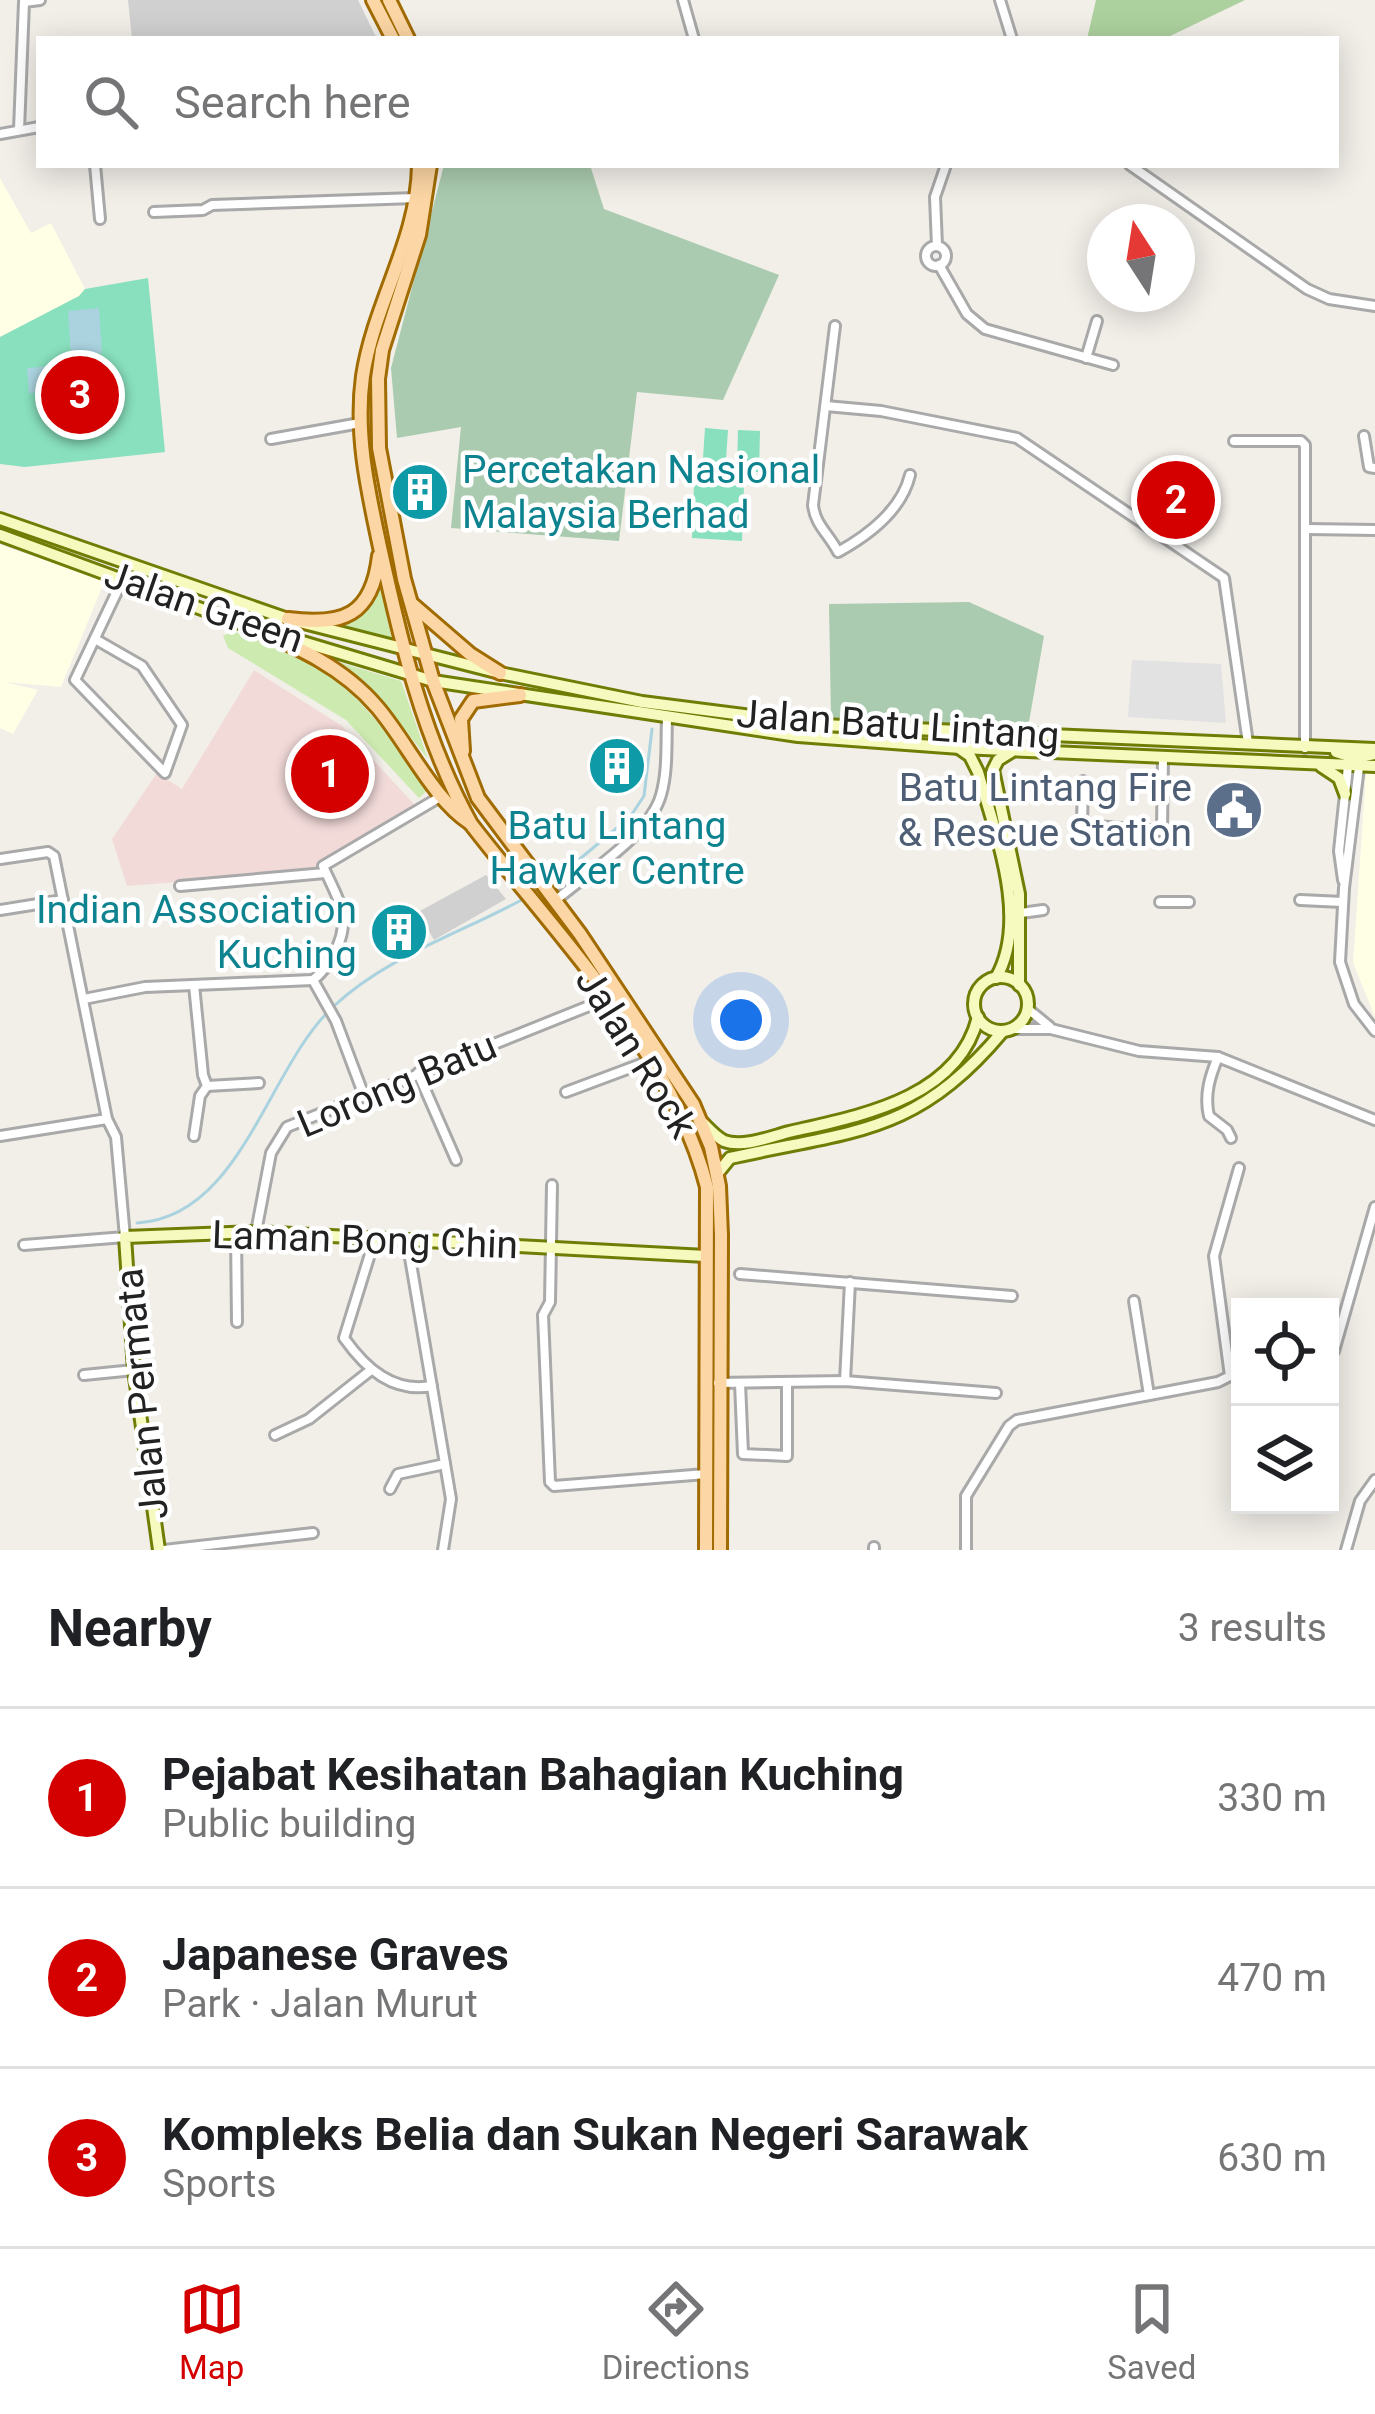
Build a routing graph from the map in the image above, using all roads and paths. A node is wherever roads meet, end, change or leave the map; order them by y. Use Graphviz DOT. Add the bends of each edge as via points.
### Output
graph roads {
  1 [pos="40,0"];
  2 [pos="373,0"];
  3 [pos="389,0"];
  4 [pos="683,0"];
  5 [pos="1000,0"];
  6 [pos="25,2"];
  7 [pos="391,36"];
  8 [pos="407,36"];
  9 [pos="693,36"];
  10 [pos="1011,36"];
  11 [pos="36,127"];
  12 [pos="19,130"];
  13 [pos="0,134"];
  14 [pos="95,168"];
  15 [pos="419,168"];
  16 [pos="430,168"];
  17 [pos="945,168"];
  18 [pos="1134,168"];
  19 [pos="415,198"];
  20 [pos="154,212"];
  21 [pos="100,219"];
  22 [pos="1375,306"];
  23 [pos="1097,321"];
  24 [pos="835,326"];
  25 [pos="1087,358"];
  26 [pos="1113,364"];
  27 [pos="826,406"];
  28 [pos="361,423"];
  29 [pos="1364,436"];
  30 [pos="271,439"];
  31 [pos="1234,441"];
  32 [pos="1375,468"];
  33 [pos="910,475"];
  34 [pos="0,519"];
  35 [pos="1307,529"];
  36 [pos="1375,530"];
  37 [pos="0,535"];
  38 [pos="380,547"];
  39 [pos="123,579"];
  40 [pos="412,603"];
  41 [pos="288,619"];
  42 [pos="251,627"];
  43 [pos="95,639"];
  44 [pos="402,650"];
  45 [pos="426,656"];
  46 [pos="500,673"];
  47 [pos="410,675"];
  48 [pos="433,681"];
  49 [pos="520,695"];
  50 [pos="667,718"];
  51 [pos="1248,744"];
  52 [pos="960,748"];
  53 [pos="1305,748"];
  54 [pos="1321,748"];
  55 [pos="1014,751"];
  56 [pos="1375,752"];
  57 [pos="1163,758"];
  58 [pos="1354,764"];
  59 [pos="1319,765"];
  60 [pos="1375,766"];
  61 [pos="467,777"];
  62 [pos="1083,781"];
  63 [pos="1345,794"];
  64 [pos="440,797"];
  65 [pos="471,824"];
  66 [pos="1339,851"];
  67 [pos="1351,852"];
  68 [pos="0,859"];
  69 [pos="326,873"];
  70 [pos="180,886"];
  71 [pos="1344,888"];
  72 [pos="552,898"];
  73 [pos="64,900"];
  74 [pos="1300,900"];
  75 [pos="1160,902"];
  76 [pos="1189,902"];
  77 [pos="1343,902"];
  78 [pos="0,910"];
  79 [pos="1043,910"];
  80 [pos="1022,913"];
  81 [pos="996,978"];
  82 [pos="314,980"];
  83 [pos="1019,985"];
  84 [pos="194,986"];
  85 [pos="609,998"];
  86 [pos="84,999"];
  87 [pos="1028,1009"];
  88 [pos="978,1017"];
  89 [pos="1052,1028"];
  90 [pos="1007,1030"];
  91 [pos="1375,1030"];
  92 [pos="1218,1057"];
  93 [pos="649,1061"];
  94 [pos="418,1073"];
  95 [pos="259,1083"];
  96 [pos="208,1086"];
  97 [pos="566,1092"];
  98 [pos="363,1093"];
  99 [pos="106,1119"];
  100 [pos="1375,1120"];
  101 [pos="700,1121"];
  102 [pos="0,1136"];
  103 [pos="194,1136"];
  104 [pos="1231,1138"];
  105 [pos="456,1160"];
  106 [pos="1240,1168"];
  107 [pos="716,1175"];
  108 [pos="552,1185"];
  109 [pos="1375,1207"];
  110 [pos="236,1232"];
  111 [pos="256,1232"];
  112 [pos="125,1237"];
  113 [pos="375,1238"];
  114 [pos="407,1240"];
  115 [pos="24,1245"];
  116 [pos="554,1248"];
  117 [pos="706,1256"];
  118 [pos="740,1274"];
  119 [pos="850,1282"];
  120 [pos="1012,1297"];
  121 [pos="1134,1301"];
  122 [pos="237,1322"];
  123 [pos="1339,1333"];
  124 [pos="134,1370"];
  125 [pos="371,1370"];
  126 [pos="84,1376"];
  127 [pos="844,1381"];
  128 [pos="740,1382"];
  129 [pos="787,1382"];
  130 [pos="718,1383"];
  131 [pos="432,1386"];
  132 [pos="996,1393"];
  133 [pos="1149,1395"];
  134 [pos="275,1435"];
  135 [pos="445,1464"];
  136 [pos="706,1474"];
  137 [pos="1375,1480"];
  138 [pos="390,1489"];
  139 [pos="313,1533"];
  140 [pos="162,1550"];
  141 [pos="443,1550"];
  142 [pos="706,1550"];
  143 [pos="720,1550"];
  144 [pos="966,1550"];
  145 [pos="1346,1550"];
  1 -- 6 [label="street"];
  2 -- 7 [label="main road"];
  3 -- 8 [label="main road"];
  4 -- 9 [label="street"];
  5 -- 10 [label="street"];
  6 -- 12 [label="street"];
  11 -- 12 [label="street"];
  12 -- 13 [label="street"];
  14 -- 21 [label="street"];
  15 -- 19 [label="main road, Jalan Rock"];
  16 -- 40 [label="main road, Jalan Rock" via="378,379 381,466"];
  17 -- 25 [label="street" via="935,197 937,246 945,253 939,265 967,314 986,329"];
  18 -- 22 [label="street" via="1307,289"];
  19 -- 20 [label="street"];
  19 -- 28 [label="main road, Jalan Rock" via="369,345"];
  23 -- 25 [label="street"];
  24 -- 27 [label="street"];
  25 -- 26 [label="street"];
  27 -- 33 [label="street" via="813,505 838,552 900,504"];
  27 -- 51 [label="street" via="1017,438 1223,578"];
  28 -- 30 [label="street"];
  28 -- 38 [label="main road, Jalan Rock"];
  29 -- 32 [label="street"];
  31 -- 35 [label="street" via="1305,445"];
  34 -- 41 [label="main road, Jalan Green"];
  35 -- 36 [label="street"];
  35 -- 53 [label="street"];
  37 -- 39 [label="main road, Jalan Green"];
  38 -- 41 [label="main road" via="373,585 359,606 336,621"];
  38 -- 44 [label="main road, Jalan Rock"];
  39 -- 42 [label="main road, Jalan Green"];
  39 -- 43 [label="street"];
  40 -- 45 [label="main road, Jalan Rock"];
  40 -- 46 [label="main road"];
  41 -- 44 [label="main road, Jalan Green"];
  42 -- 47 [label="main road, Jalan Green"];
  42 -- 64 [label="main road" via="311,653 358,689"];
  43 -- 43 [label="street" via="75,680 165,773 182,725 142,666"];
  44 -- 45 [label="main road, Jalan Green"];
  44 -- 47 [label="main road, Jalan Rock"];
  45 -- 46 [label="main road, Jalan Batu Lintang"];
  45 -- 48 [label="main road, Jalan Rock"];
  46 -- 51 [label="main road, Jalan Batu Lintang" via="822,725"];
  47 -- 48 [label="main road, Jalan Green"];
  47 -- 65 [label="main road, Jalan Rock"];
  48 -- 49 [label="main road, Jalan Batu Lintang"];
  48 -- 61 [label="main road, Jalan Rock"];
  49 -- 50 [label="main road, Jalan Batu Lintang"];
  49 -- 61 [label="main road" via="484,697 464,712"];
  50 -- 52 [label="main road, Jalan Batu Lintang"];
  50 -- 72 [label="street" via="661,796 634,836"];
  51 -- 53 [label="main road, Jalan Batu Lintang"];
  52 -- 55 [label="main road, Jalan Batu Lintang"];
  52 -- 81 [label="main road" via="978,772 1008,896 1010,943"];
  53 -- 54 [label="main road, Jalan Batu Lintang"];
  54 -- 56 [label="main road, Jalan Batu Lintang"];
  54 -- 58 [label="main road"];
  55 -- 57 [label="main road, Jalan Batu Lintang"];
  55 -- 80 [label="main road" via="993,770"];
  56 -- 58 [label="main road"];
  57 -- 59 [label="main road, Jalan Batu Lintang"];
  57 -- 62 [label="street" via="1162,831 1082,825"];
  58 -- 59 [label="main road, Jalan Batu Lintang"];
  58 -- 60 [label="main road, Jalan Batu Lintang"];
  58 -- 63 [label="street"];
  58 -- 67 [label="street"];
  59 -- 63 [label="main road" via="1339,778"];
  61 -- 72 [label="main road, Jalan Rock"];
  63 -- 66 [label="street"];
  64 -- 65 [label="main road"];
  64 -- 69 [label="street" via="322,866"];
  65 -- 85 [label="main road, Jalan Rock"];
  66 -- 67 [label="street"];
  66 -- 71 [label="street"];
  67 -- 71 [label="street"];
  68 -- 73 [label="street" via="51,852"];
  69 -- 70 [label="street"];
  69 -- 82 [label="street" via="345,932"];
  71 -- 77 [label="street"];
  72 -- 101 [label="main road, Jalan Rock" via="686,1089"];
  73 -- 78 [label="street"];
  73 -- 86 [label="street"];
  74 -- 77 [label="street"];
  75 -- 76 [label="street"];
  77 -- 91 [label="street" via="1340,962 1354,1004"];
  79 -- 80 [label="street"];
  80 -- 83 [label="main road"];
  81 -- 83 [label="main road"];
  81 -- 88 [label="main road" via="976,997"];
  82 -- 84 [label="street"];
  82 -- 98 [label="street"];
  83 -- 87 [label="main road"];
  84 -- 86 [label="street"];
  84 -- 96 [label="street"];
  85 -- 93 [label="main road, Jalan Rock"];
  85 -- 94 [label="street, Lorong Batu"];
  86 -- 99 [label="street"];
  87 -- 89 [label="street"];
  87 -- 90 [label="main road"];
  88 -- 90 [label="main road" via="990,1029"];
  88 -- 101 [label="main road" via="953,1064 874,1112 744,1142 721,1139"];
  89 -- 90 [label="street"];
  89 -- 92 [label="street" via="1138,1052"];
  90 -- 107 [label="main road" via="948,1088 904,1115 865,1131 730,1158"];
  92 -- 100 [label="street"];
  92 -- 104 [label="street" via="1207,1107"];
  93 -- 97 [label="street"];
  93 -- 117 [label="main road, Jalan Rock" via="698,1150 707,1187"];
  94 -- 98 [label="street, Lorong Batu"];
  94 -- 105 [label="street"];
  95 -- 96 [label="street"];
  96 -- 103 [label="street"];
  98 -- 111 [label="street, Lorong Batu" via="287,1126 271,1153"];
  99 -- 102 [label="street"];
  99 -- 112 [label="street" via="116,1137"];
  101 -- 107 [label="main road, Jalan Rock"];
  106 -- 133 [label="street" via="1214,1256 1230,1376"];
  107 -- 130 [label="main road, Jalan Rock"];
  108 -- 116 [label="street"];
  109 -- 123 [label="street"];
  110 -- 111 [label="main road, Laman Bong Chin"];
  110 -- 112 [label="main road, Laman Bong Chin"];
  110 -- 122 [label="street"];
  111 -- 113 [label="main road, Laman Bong Chin"];
  112 -- 115 [label="street, Laman Bong Chin"];
  112 -- 124 [label="main road, Jalan Permata"];
  113 -- 114 [label="main road, Laman Bong Chin"];
  113 -- 125 [label="street" via="343,1333"];
  114 -- 116 [label="main road, Laman Bong Chin"];
  114 -- 131 [label="street"];
  116 -- 117 [label="main road, Laman Bong Chin"];
  116 -- 136 [label="street" via="543,1315 550,1482"];
  117 -- 136 [label="main road, Jalan Rock"];
  118 -- 119 [label="street"];
  119 -- 120 [label="street"];
  119 -- 127 [label="street"];
  121 -- 133 [label="street"];
  124 -- 126 [label="street"];
  124 -- 140 [label="main road, Jalan Permata"];
  125 -- 131 [label="street" via="406,1388"];
  125 -- 134 [label="street"];
  127 -- 129 [label="street"];
  127 -- 132 [label="street"];
  128 -- 129 [label="street"];
  128 -- 129 [label="street" via="743,1454 787,1456"];
  128 -- 130 [label="street"];
  130 -- 143 [label="main road, Jalan Rock"];
  131 -- 135 [label="street"];
  133 -- 144 [label="street" via="1009,1426 966,1496"];
  135 -- 138 [label="street" via="398,1474"];
  135 -- 141 [label="street" via="452,1499"];
  136 -- 142 [label="main road, Jalan Rock"];
  137 -- 145 [label="street"];
  139 -- 140 [label="street"];
}
